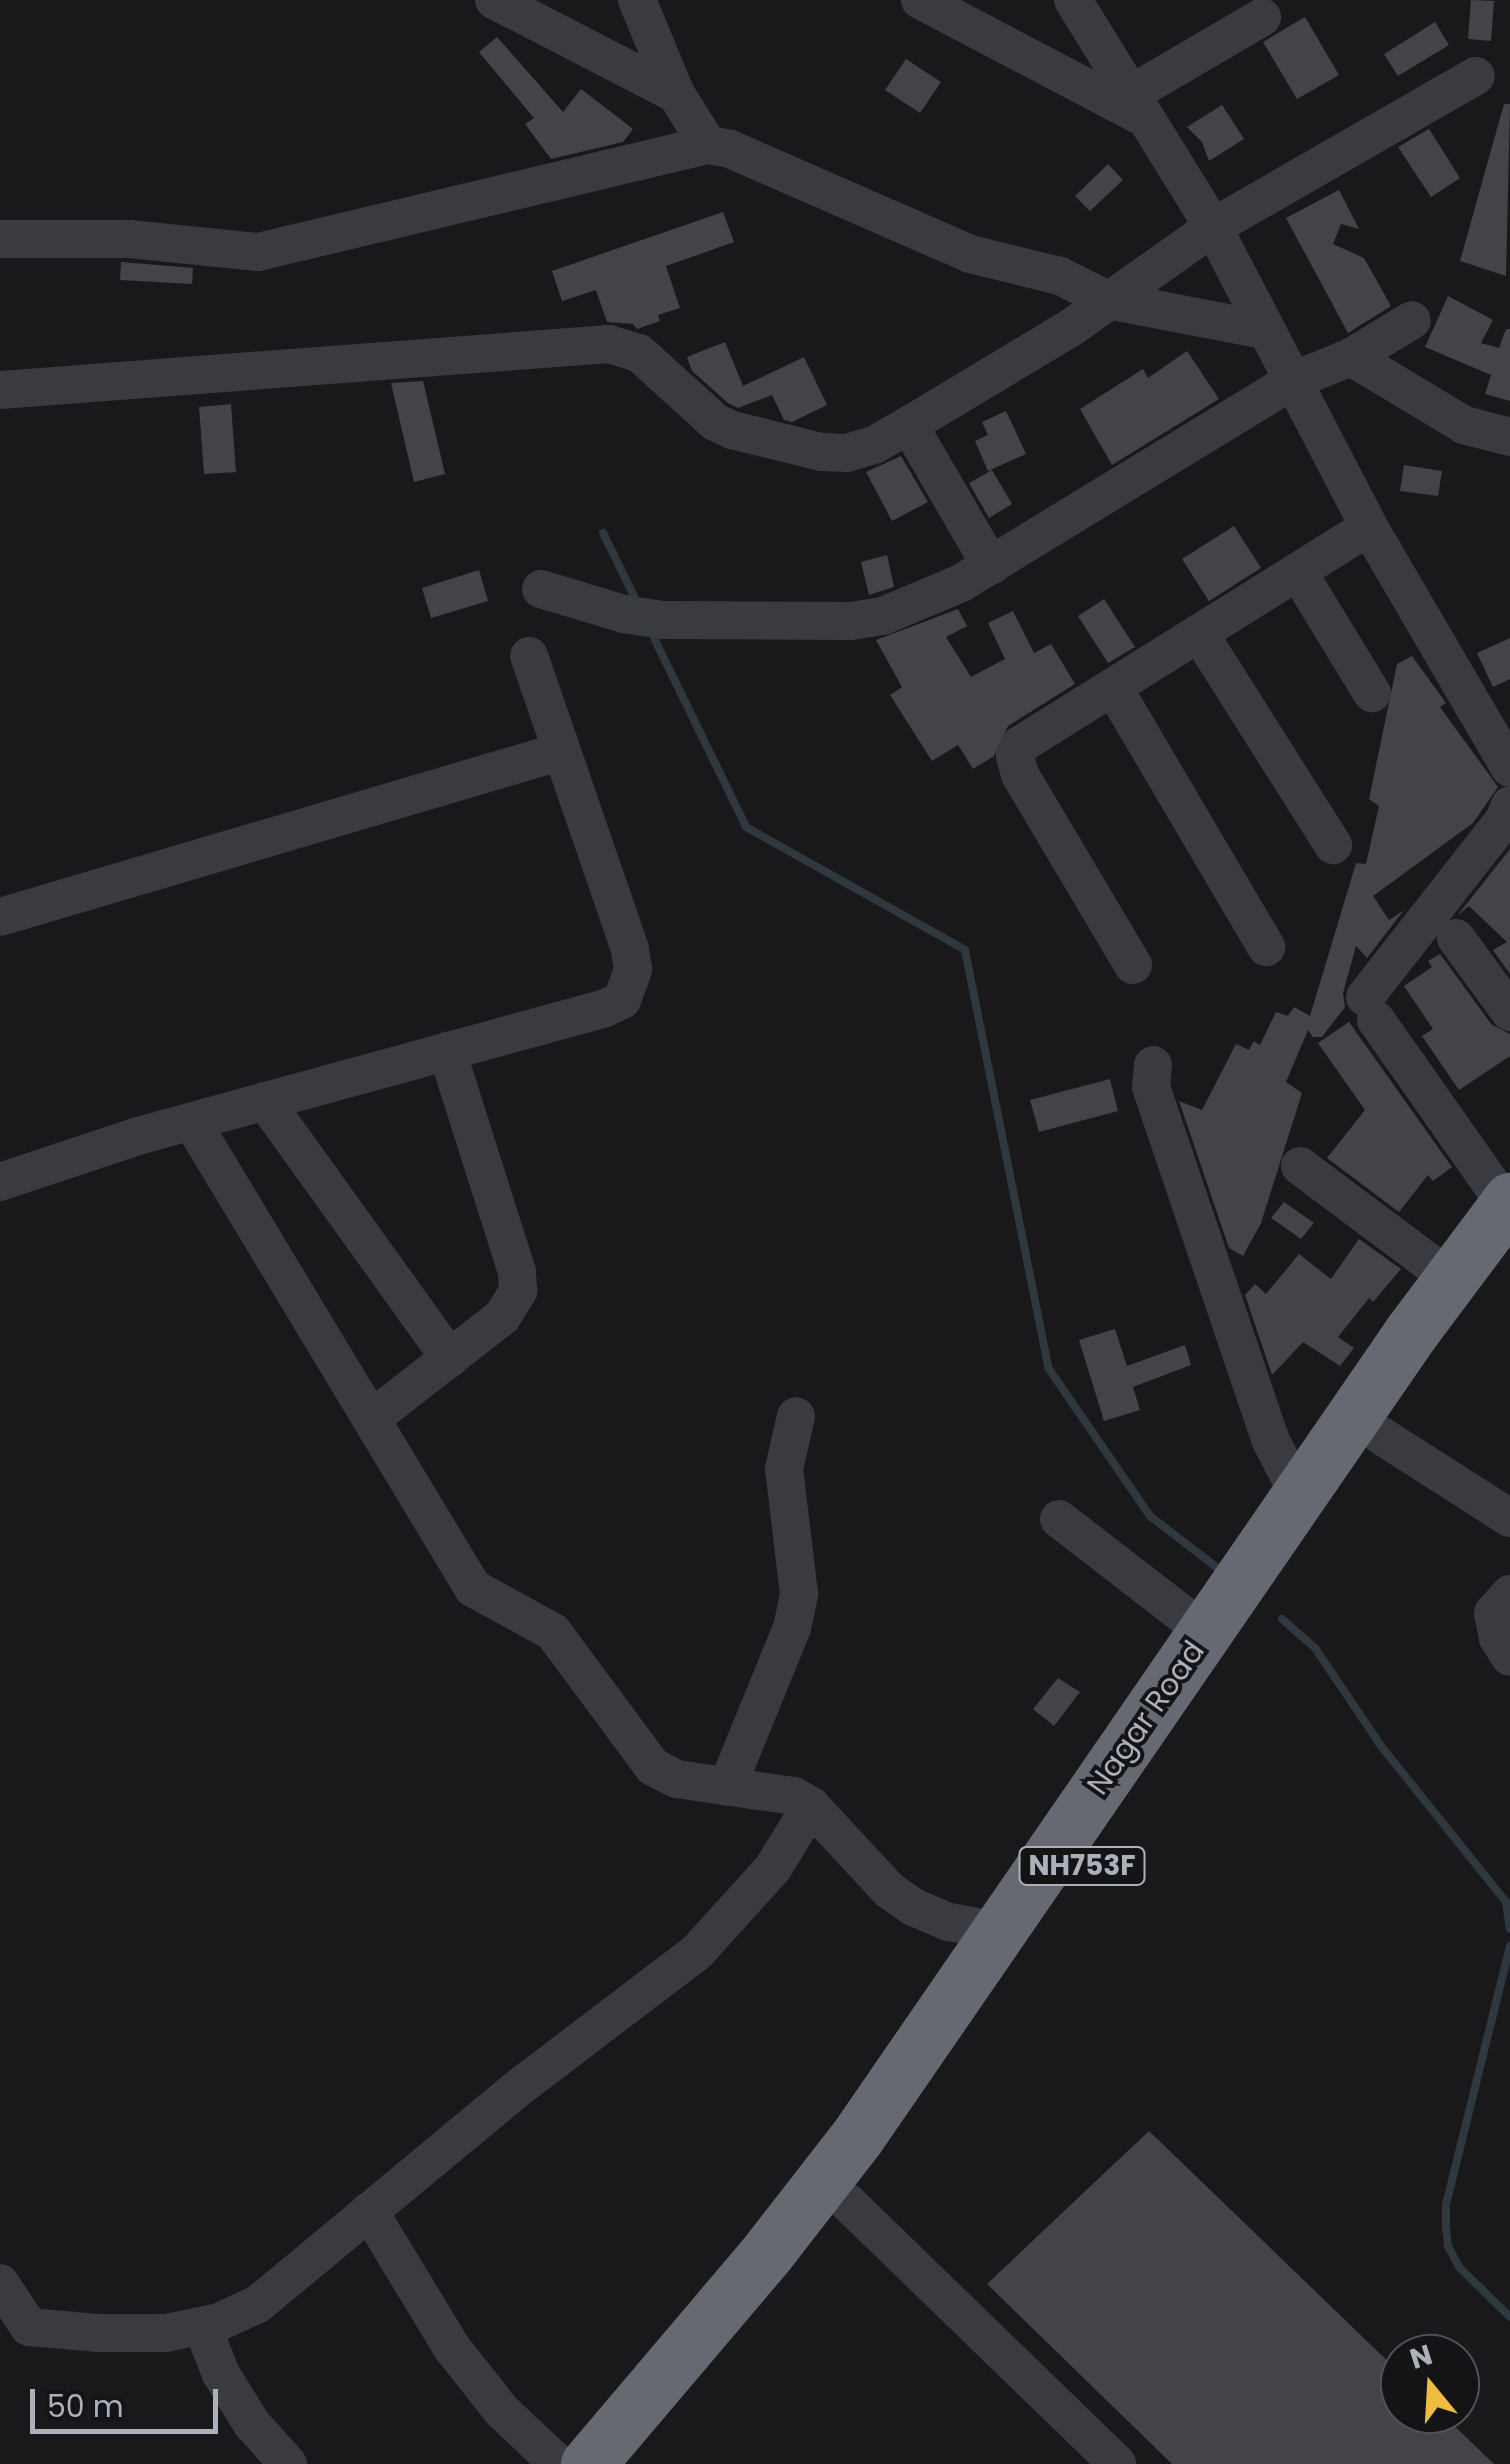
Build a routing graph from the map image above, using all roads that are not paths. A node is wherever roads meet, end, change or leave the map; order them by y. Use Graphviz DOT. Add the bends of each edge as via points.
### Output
graph roads {
  1 [pos="494,0"];
  2 [pos="637,0"];
  3 [pos="920,0"];
  4 [pos="1073,0"];
  5 [pos="1262,17"];
  6 [pos="1476,76"];
  7 [pos="676,94"];
  8 [pos="1140,108"];
  9 [pos="708,145"];
  10 [pos="1213,227"];
  11 [pos="0,239"];
  12 [pos="1108,300"];
  13 [pos="1412,320"];
  14 [pos="1264,330"];
  15 [pos="1350,357"];
  16 [pos="1290,382"];
  17 [pos="0,390"];
  18 [pos="909,425"];
  19 [pos="1510,437"];
  20 [pos="1369,528"];
  21 [pos="991,566"];
  22 [pos="1298,572"];
  23 [pos="541,589"];
  24 [pos="1199,633"];
  25 [pos="529,656"];
  26 [pos="1113,687"];
  27 [pos="1372,693"];
  28 [pos="559,752"];
  29 [pos="1510,768"];
  30 [pos="1510,806"];
  31 [pos="1332,844"];
  32 [pos="0,918"];
  33 [pos="1456,938"];
  34 [pos="1266,946"];
  35 [pos="1133,966"];
  36 [pos="1510,1012"];
  37 [pos="446,1051"];
  38 [pos="1153,1065"];
  39 [pos="266,1101"];
  40 [pos="192,1122"];
  41 [pos="1300,1166"];
  42 [pos="0,1182"];
  43 [pos="1509,1220"];
  44 [pos="1451,1279"];
  45 [pos="450,1358"];
  46 [pos="796,1416"];
  47 [pos="371,1420"];
  48 [pos="1380,1435"];
  49 [pos="1299,1495"];
  50 [pos="1510,1518"];
  51 [pos="1059,1519"];
  52 [pos="1510,1594"];
  53 [pos="1227,1600"];
  54 [pos="1510,1657"];
  55 [pos="727,1787"];
  56 [pos="811,1806"];
  57 [pos="998,1931"];
  58 [pos="847,2202"];
  59 [pos="369,2211"];
  60 [pos="0,2283"];
  61 [pos="202,2326"];
  62 [pos="288,2464"];
  63 [pos="558,2464"];
  64 [pos="588,2464"];
  65 [pos="634,2464"];
  66 [pos="1117,2464"];
  1 -- 7 [label="street"];
  2 -- 7 [label="street"];
  3 -- 8 [label="street"];
  4 -- 8 [label="street"];
  5 -- 8 [label="street"];
  6 -- 10 [label="street"];
  7 -- 9 [label="street"];
  8 -- 10 [label="street"];
  9 -- 11 [label="street" via="258,252 129,238"];
  9 -- 12 [label="street" via="970,254 1060,276"];
  10 -- 12 [label="street"];
  10 -- 14 [label="street"];
  12 -- 14 [label="street"];
  12 -- 18 [label="street"];
  13 -- 15 [label="street"];
  14 -- 16 [label="street"];
  15 -- 16 [label="street"];
  15 -- 19 [label="street" via="1452,419"];
  16 -- 20 [label="street"];
  16 -- 21 [label="street"];
  17 -- 18 [label="street" via="609,344 639,354 732,430 847,453"];
  18 -- 21 [label="street"];
  20 -- 22 [label="street"];
  20 -- 29 [label="street"];
  21 -- 23 [label="street" via="883,616 851,621 662,620"];
  22 -- 24 [label="street"];
  22 -- 27 [label="street"];
  24 -- 26 [label="street"];
  24 -- 31 [label="street"];
  25 -- 28 [label="street"];
  26 -- 34 [label="street"];
  26 -- 35 [label="street" via="1020,745 1016,756 1020,774"];
  28 -- 32 [label="street"];
  28 -- 37 [label="street" via="630,949 629,988 604,1009"];
  30 -- 43 [label="street" via="1371,1008"];
  33 -- 36 [label="street"];
  37 -- 39 [label="street"];
  37 -- 45 [label="street" via="518,1291 502,1318"];
  38 -- 49 [label="street" via="1150,1086 1270,1439"];
  39 -- 40 [label="street"];
  39 -- 45 [label="street"];
  40 -- 42 [label="street"];
  40 -- 47 [label="street"];
  41 -- 44 [label="street"];
  43 -- 44 [label="highway, Nagar Road / NH753F"];
  43 -- 48 [label="highway, Nagar Road / NH753F"];
  44 -- 49 [label="highway, Nagar Road / NH753F"];
  45 -- 47 [label="street"];
  46 -- 55 [label="street" via="784,1469 799,1594 792,1628"];
  47 -- 55 [label="street" via="473,1588 553,1632 653,1768 676,1780"];
  48 -- 50 [label="street"];
  48 -- 58 [label="highway, Nagar Road / NH753F"];
  49 -- 53 [label="highway, Nagar Road / NH753F"];
  51 -- 53 [label="street"];
  52 -- 54 [label="street" via="1493,1613"];
  53 -- 57 [label="highway, Nagar Road / NH753F"];
  55 -- 56 [label="street" via="794,1796"];
  56 -- 57 [label="street" via="913,1907"];
  56 -- 59 [label="street" via="773,1868 697,1952"];
  57 -- 64 [label="highway, Nagar Road / NH753F" via="766,2254"];
  58 -- 65 [label="highway, Nagar Road / NH753F"];
  58 -- 66 [label="street"];
  59 -- 61 [label="street" via="258,2304"];
  59 -- 63 [label="street" via="452,2348 502,2411"];
  60 -- 61 [label="street" via="29,2327 132,2334"];
  61 -- 62 [label="street" via="252,2424"];
}
